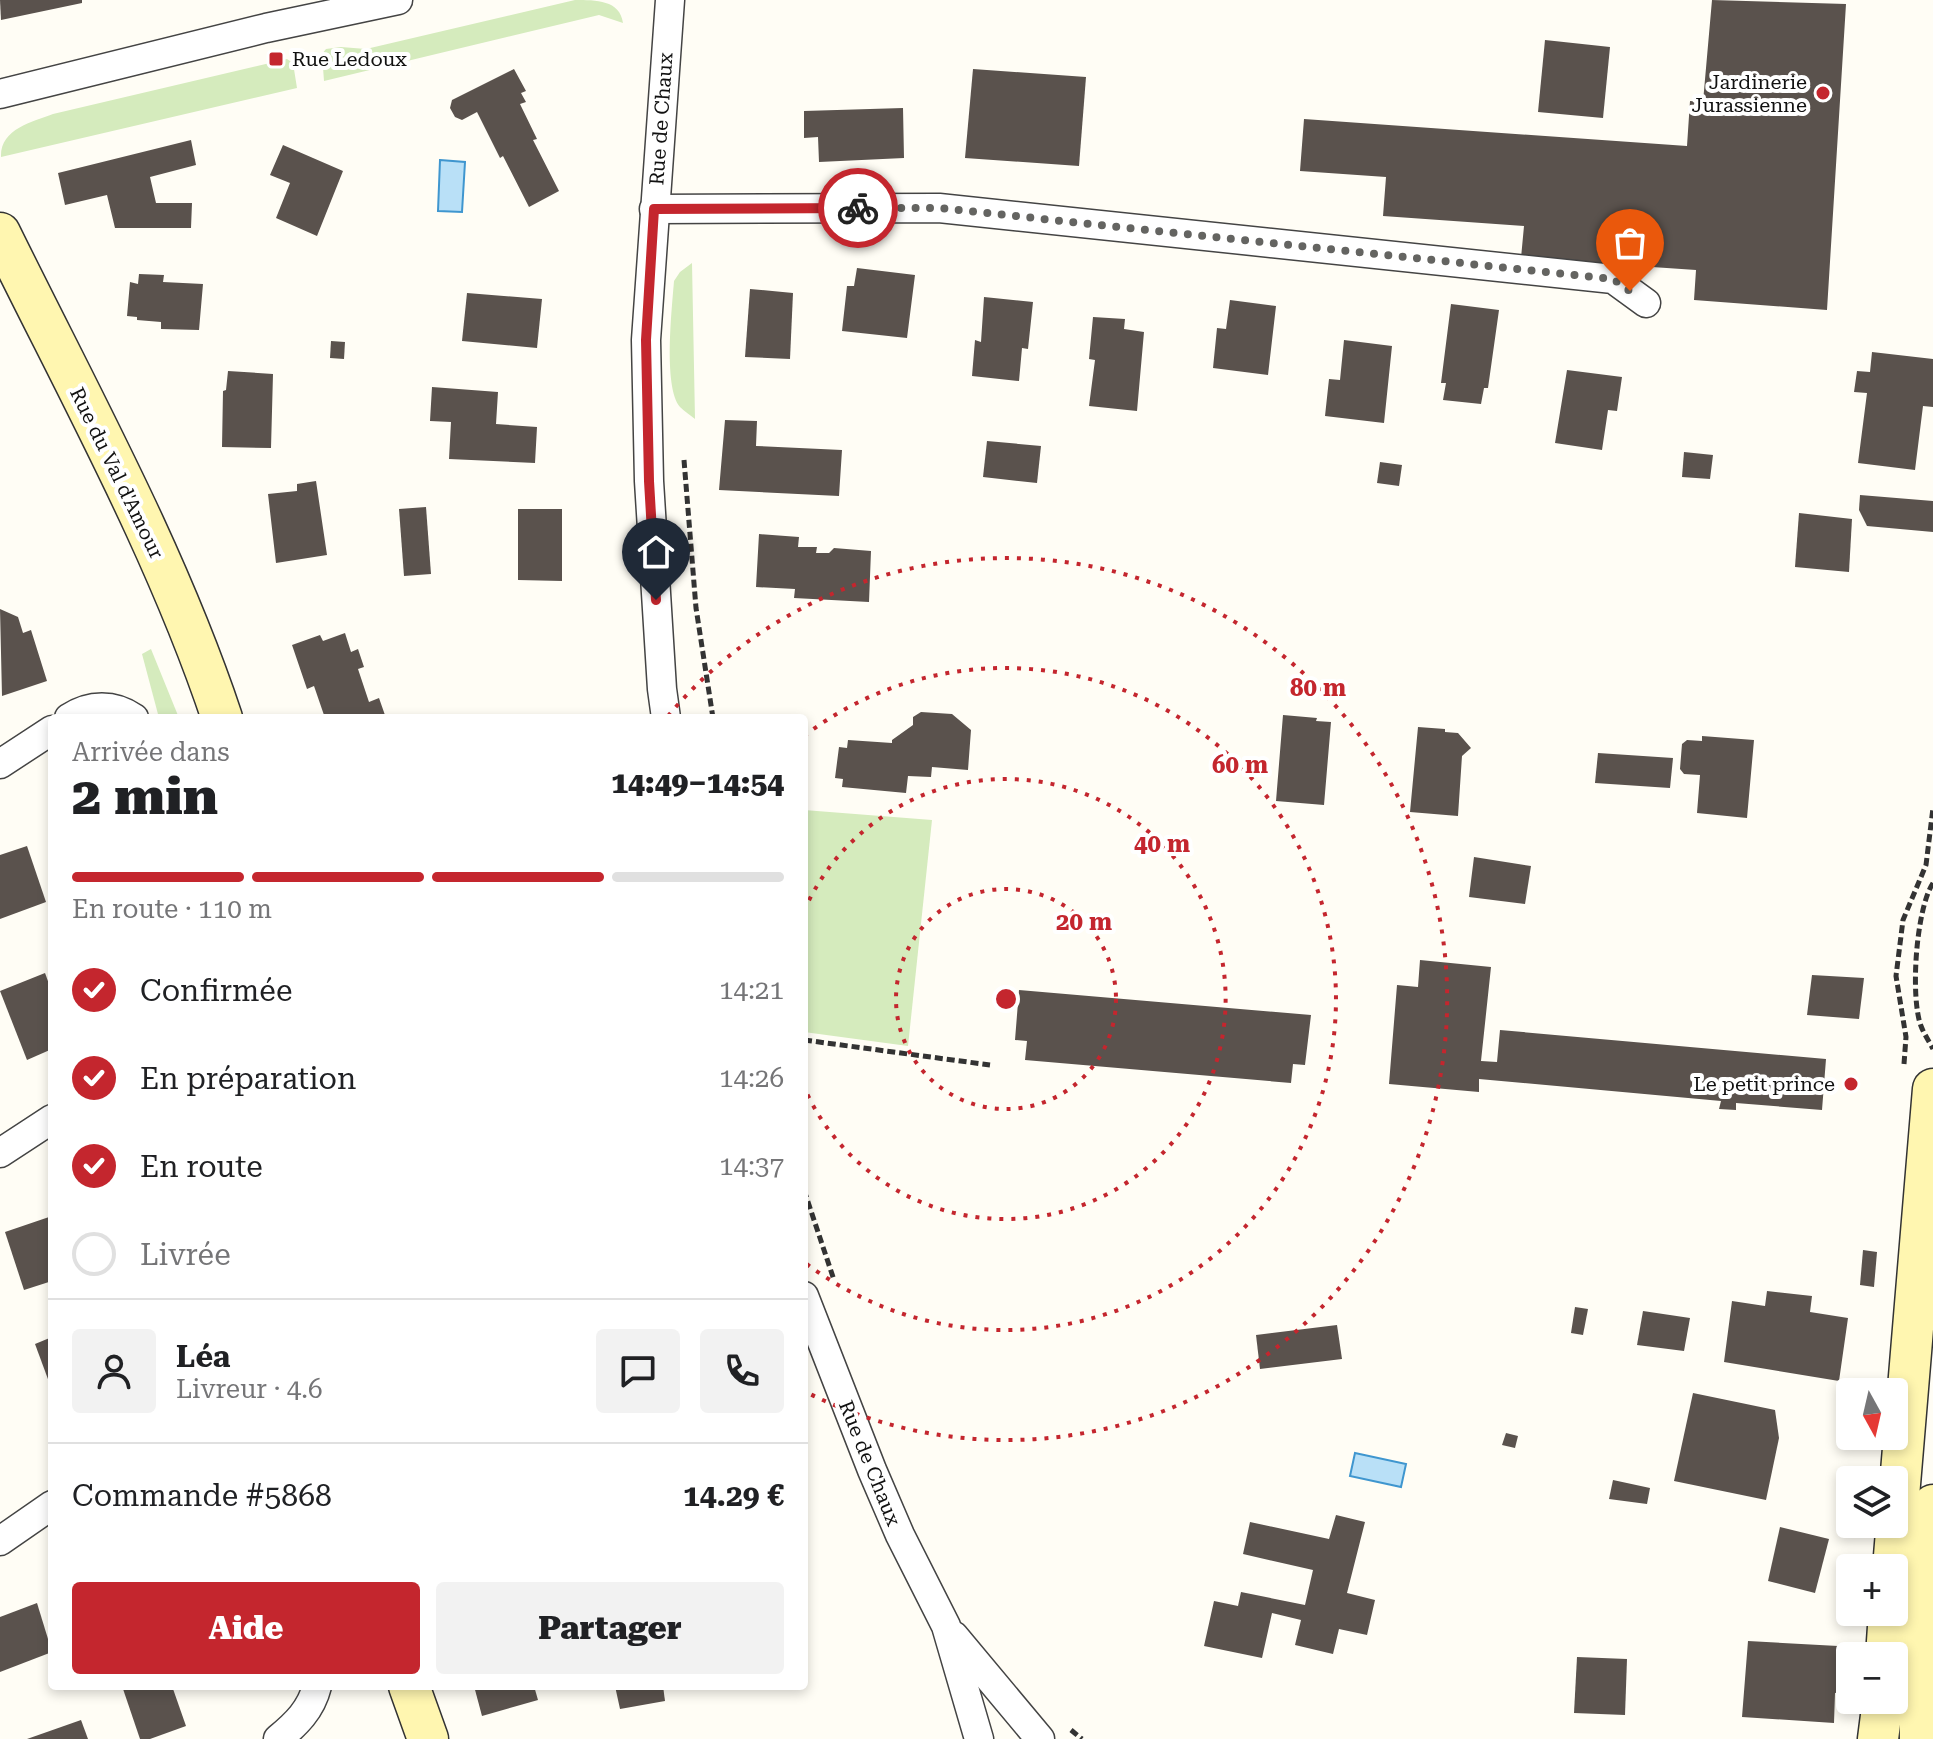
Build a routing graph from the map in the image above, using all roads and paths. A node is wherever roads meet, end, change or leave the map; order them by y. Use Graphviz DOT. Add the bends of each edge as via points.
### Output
graph roads {
  1 [pos="398,0"];
  2 [pos="670,0"];
  3 [pos="340,6"];
  4 [pos="0,94"];
  5 [pos="654,209"];
  6 [pos="0,233"];
  7 [pos="1646,303"];
  8 [pos="684,453"];
  9 [pos="79,714"];
  10 [pos="128,714"];
  11 [pos="221,714"];
  12 [pos="665,714"];
  13 [pos="712,714"];
  14 [pos="48,733"];
  15 [pos="0,764"];
  16 [pos="1933,883"];
  17 [pos="808,1041"];
  18 [pos="1933,1049"];
  19 [pos="990,1065"];
  20 [pos="1933,1089"];
  21 [pos="48,1122"];
  22 [pos="0,1153"];
  23 [pos="808,1202"];
  24 [pos="835,1283"];
  25 [pos="808,1306"];
  26 [pos="1933,1505"];
  27 [pos="48,1508"];
  28 [pos="0,1541"];
  29 [pos="1894,1554"];
  30 [pos="946,1626"];
  31 [pos="316,1690"];
  32 [pos="410,1690"];
  33 [pos="1881,1714"];
  34 [pos="1068,1728"];
  35 [pos="278,1739"];
  36 [pos="428,1739"];
  37 [pos="979,1739"];
  38 [pos="1040,1739"];
  39 [pos="1082,1739"];
  40 [pos="1878,1739"];
  41 [pos="1920,1739"];
  1 -- 3 [label="street"];
  2 -- 5 [label="street, Rue de Chaux"];
  3 -- 4 [label="street"];
  5 -- 7 [label="street" via="939,208 1613,279"];
  5 -- 12 [label="street, Rue de Chaux" via="646,340 648,465"];
  6 -- 11 [label="main road, Rue du Val d'Amour" via="153,545"];
  8 -- 13 [label="path" via="696,608"];
  9 -- 10 [label="street" via="109,707"];
  14 -- 15 [label="street"];
  16 -- 18 [label="path" via="1923,907 1915,988 1921,1027"];
  17 -- 19 [label="path"];
  20 -- 29 [label="main road"];
  21 -- 22 [label="street"];
  23 -- 24 [label="path"];
  25 -- 30 [label="street, Rue de Chaux" via="883,1496"];
  26 -- 41 [label="main road" via="1919,1679"];
  27 -- 28 [label="street"];
  30 -- 37 [label="street, Rue de Chaux"];
  30 -- 38 [label="street, Rue de Chaux"];
  31 -- 35 [label="street" via="300,1720"];
  32 -- 36 [label="main road"];
  33 -- 40 [label="main road"];
  34 -- 39 [label="path"];
}
